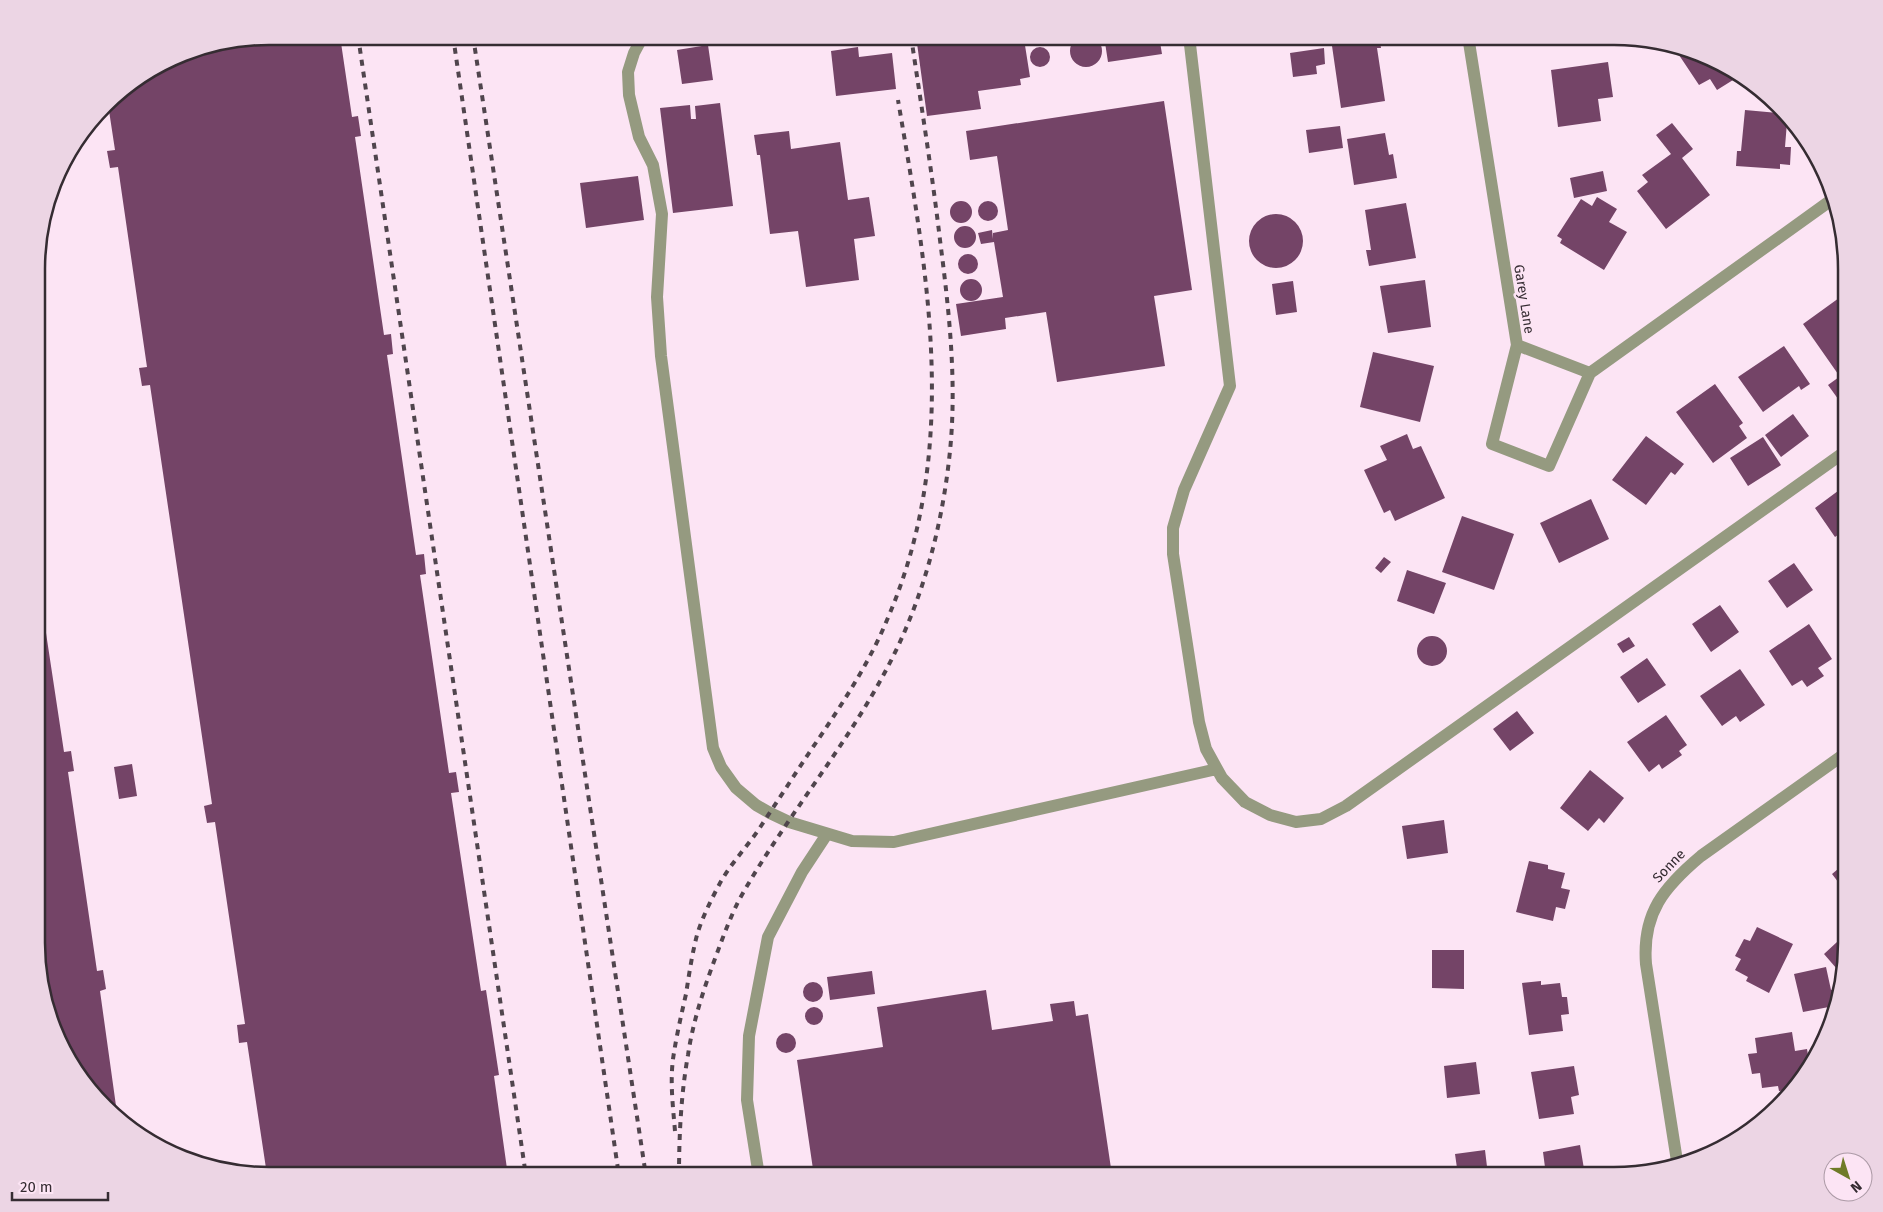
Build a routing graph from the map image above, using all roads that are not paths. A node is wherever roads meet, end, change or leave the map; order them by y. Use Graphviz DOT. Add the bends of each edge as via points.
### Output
graph roads {
  1 [pos="638,45"];
  2 [pos="1190,45"];
  3 [pos="1469,45"];
  4 [pos="1827,202"];
  5 [pos="1516,346"];
  6 [pos="1590,373"];
  7 [pos="1838,458"];
  8 [pos="1838,759"];
  9 [pos="1217,769"];
  10 [pos="827,834"];
  11 [pos="1676,1158"];
  12 [pos="758,1167"];
  1 -- 10 [label="street" via="628,72 630,95 639,138 653,165 662,214 657,297 662,356 713,748 736,788 756,806 789,822"];
  2 -- 9 [label="street" via="1230,386 1184,490 1173,528 1173,554 1199,722 1206,749"];
  3 -- 5 [label="street, Garey Lane"];
  4 -- 6 [label="street"];
  5 -- 6 [label="street, Garey Lane"];
  5 -- 6 [label="street" via="1492,444 1549,466"];
  7 -- 9 [label="street" via="1346,806 1320,819 1296,822 1270,815 1245,802"];
  8 -- 11 [label="street, Sonne" via="1679,874 1665,890 1652,914 1645,946 1646,964"];
  9 -- 10 [label="street" via="894,842 852,841"];
  10 -- 12 [label="street" via="802,872 768,937 749,1036 748,1100"];
}
